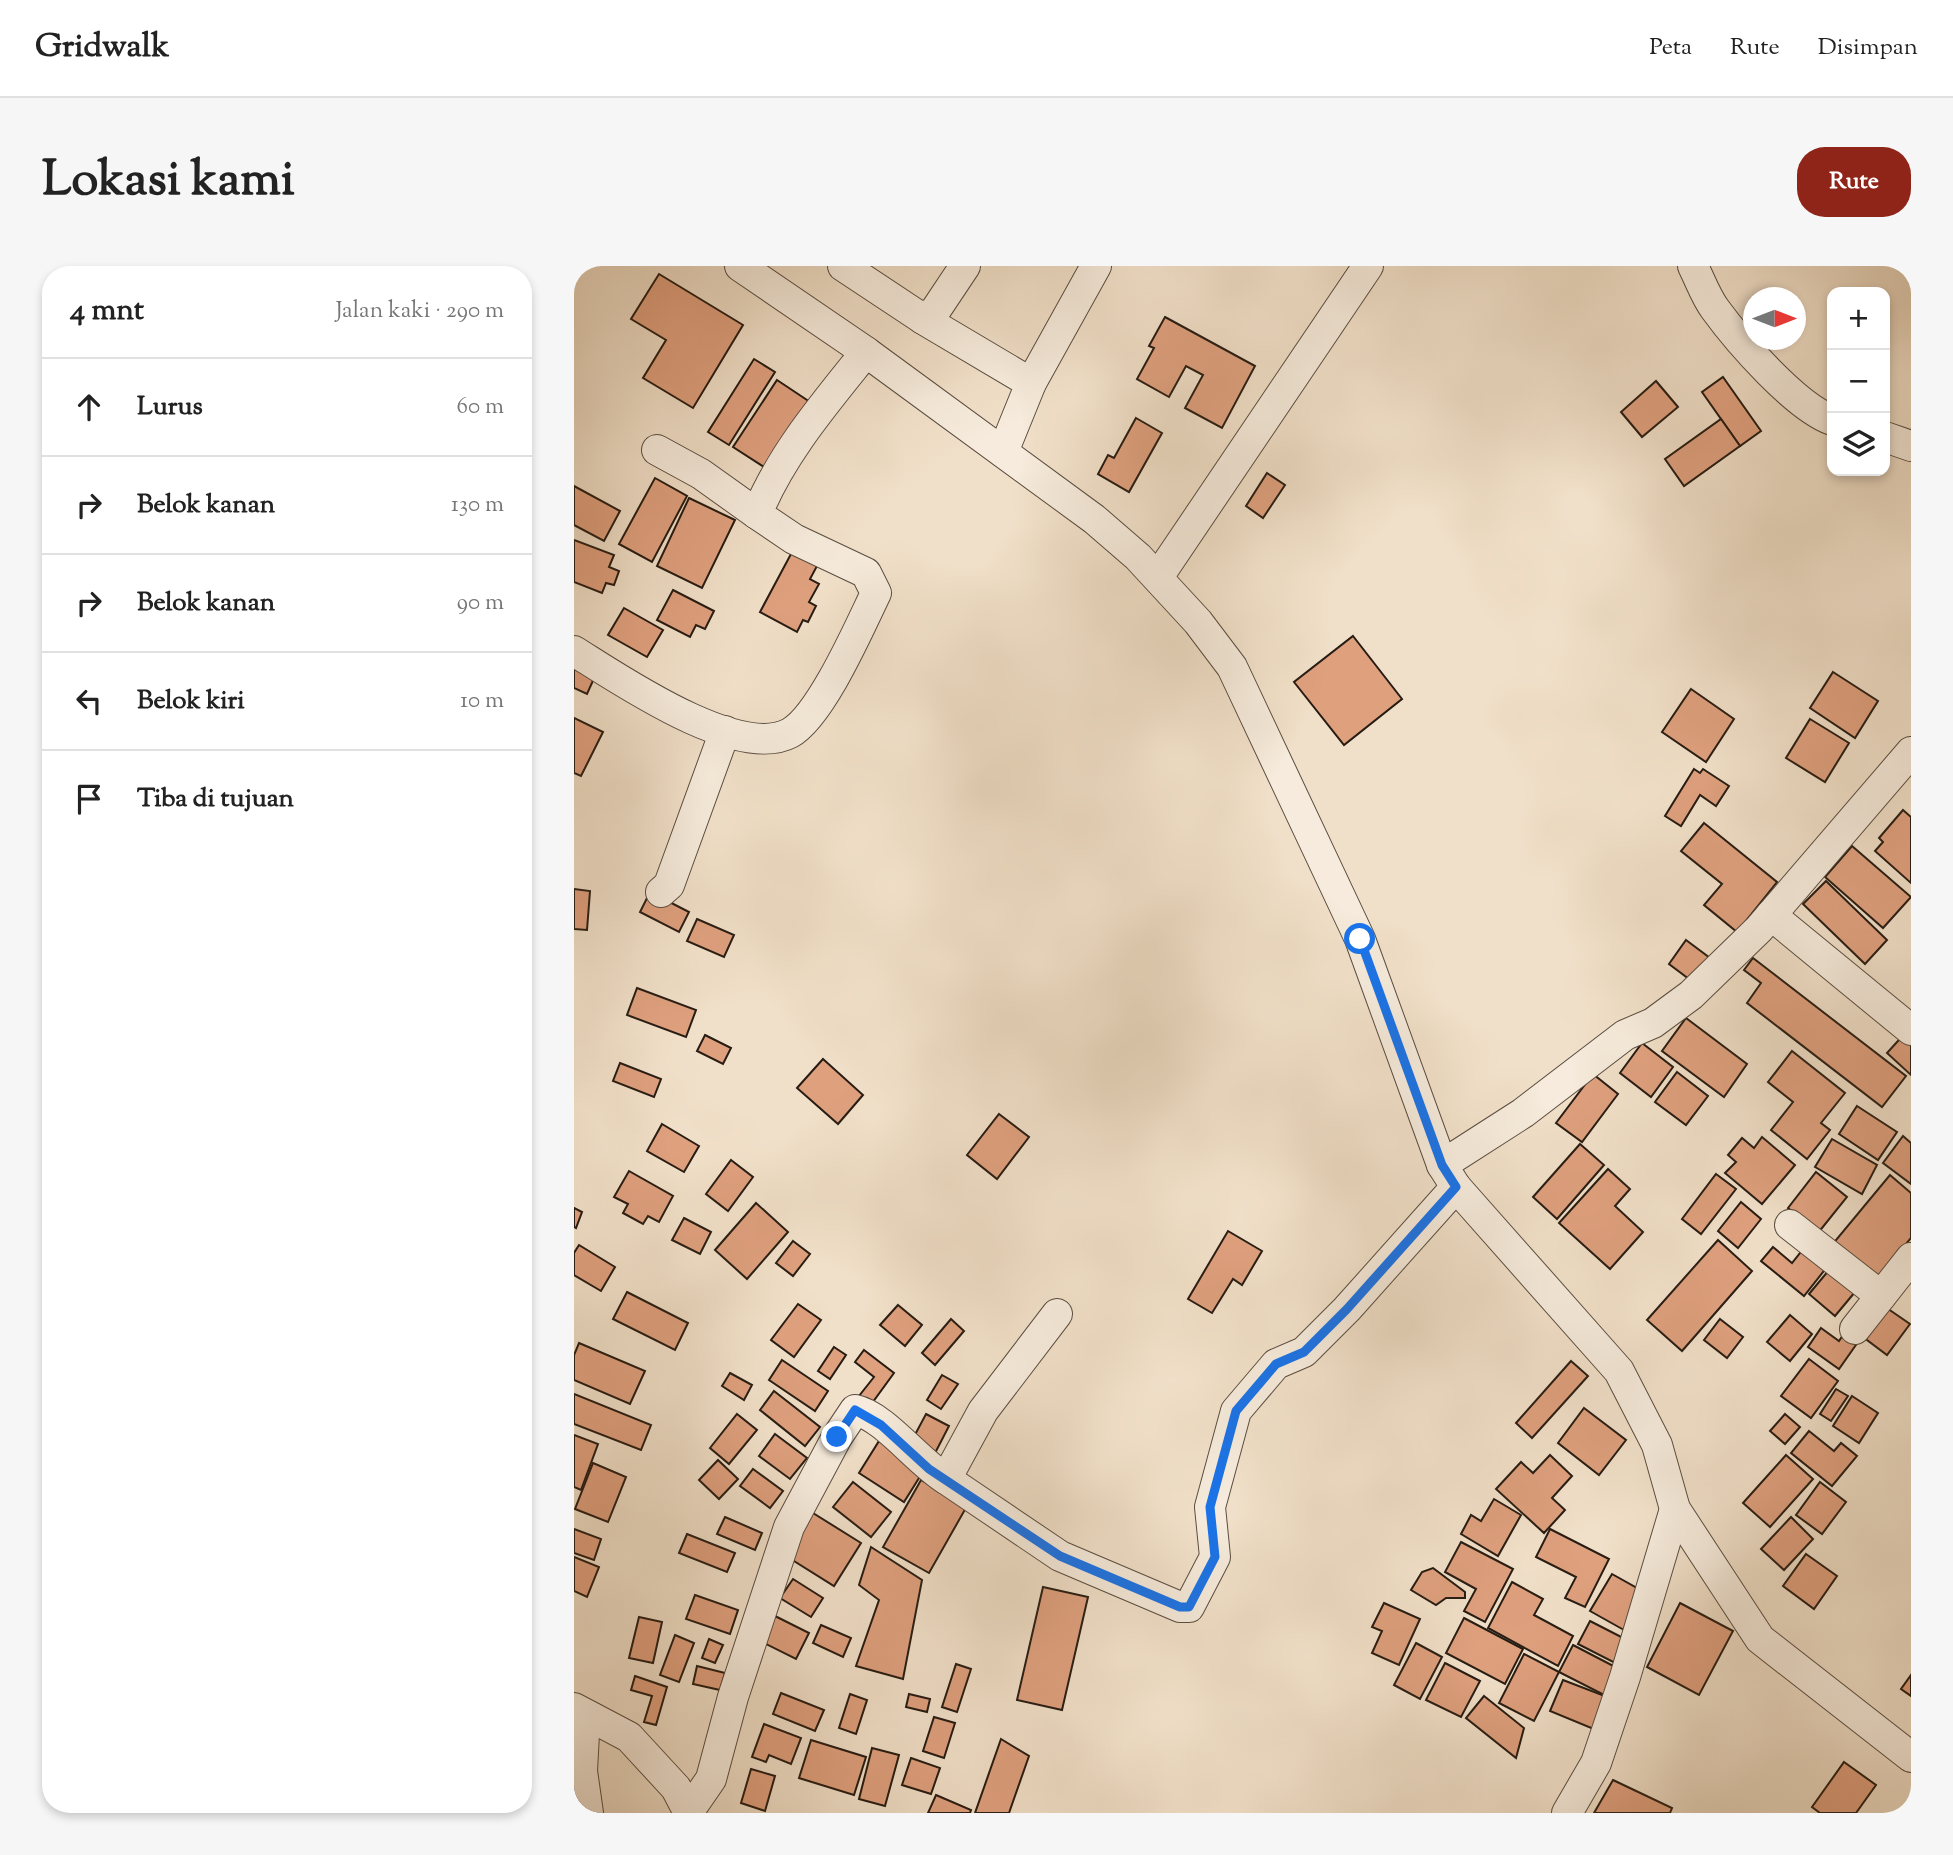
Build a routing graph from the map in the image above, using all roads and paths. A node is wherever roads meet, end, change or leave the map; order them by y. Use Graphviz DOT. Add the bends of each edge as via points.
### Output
graph roads {
  1 [pos="740,266"];
  2 [pos="843,266"];
  3 [pos="965,266"];
  4 [pos="1096,266"];
  5 [pos="1368,266"];
  6 [pos="1693,266"];
  7 [pos="923,319"];
  8 [pos="866,352"];
  9 [pos="1031,383"];
  10 [pos="1827,417"];
  11 [pos="1890,439"];
  12 [pos="1911,446"];
  13 [pos="657,450"];
  14 [pos="1003,452"];
  15 [pos="757,514"];
  16 [pos="1158,577"];
  17 [pos="574,651"];
  18 [pos="725,731"];
  19 [pos="1911,752"];
  20 [pos="661,892"];
  21 [pos="1771,915"];
  22 [pos="1911,1030"];
  23 [pos="1449,1176"];
  24 [pos="1790,1225"];
  25 [pos="1911,1258"];
  26 [pos="1881,1296"];
  27 [pos="1057,1314"];
  28 [pos="1855,1329"];
  29 [pos="946,1479"];
  30 [pos="1675,1509"];
  31 [pos="585,1713"];
  32 [pos="1911,1757"];
  33 [pos="689,1812"];
  34 [pos="588,1813"];
  35 [pos="1567,1813"];
  1 -- 8 [label="street"];
  2 -- 7 [label="street"];
  3 -- 7 [label="street" via="934,311"];
  4 -- 9 [label="street"];
  5 -- 16 [label="street"];
  6 -- 10 [label="street" via="1714,308 1788,392"];
  7 -- 9 [label="street"];
  8 -- 14 [label="street"];
  8 -- 15 [label="street" via="791,452"];
  9 -- 14 [label="street"];
  11 -- 12 [label="street"];
  13 -- 15 [label="street" via="701,474"];
  14 -- 16 [label="street" via="1094,519"];
  15 -- 18 [label="street" via="794,539 866,573 876,593 844,660 792,732 768,741"];
  16 -- 23 [label="street" via="1232,667 1360,939"];
  17 -- 18 [label="street" via="664,707"];
  18 -- 20 [label="street" via="669,885"];
  19 -- 21 [label="street"];
  21 -- 22 [label="street"];
  21 -- 23 [label="street" via="1691,995 1654,1023 1625,1035"];
  23 -- 29 [label="street" via="1347,1309 1304,1352 1276,1364 1236,1411 1210,1507 1215,1557 1189,1607 1060,1556"];
  23 -- 30 [label="street" via="1619,1371 1657,1445"];
  24 -- 26 [label="street"];
  25 -- 26 [label="street"];
  26 -- 28 [label="street"];
  27 -- 29 [label="street" via="983,1411"];
  29 -- 33 [label="street" via="881,1425 855,1410 789,1527 711,1779"];
  30 -- 32 [label="street" via="1769,1650"];
  30 -- 35 [label="street" via="1596,1763"];
  31 -- 33 [label="street" via="629,1737 676,1788"];
  31 -- 34 [label="street" via="582,1771"];
}
